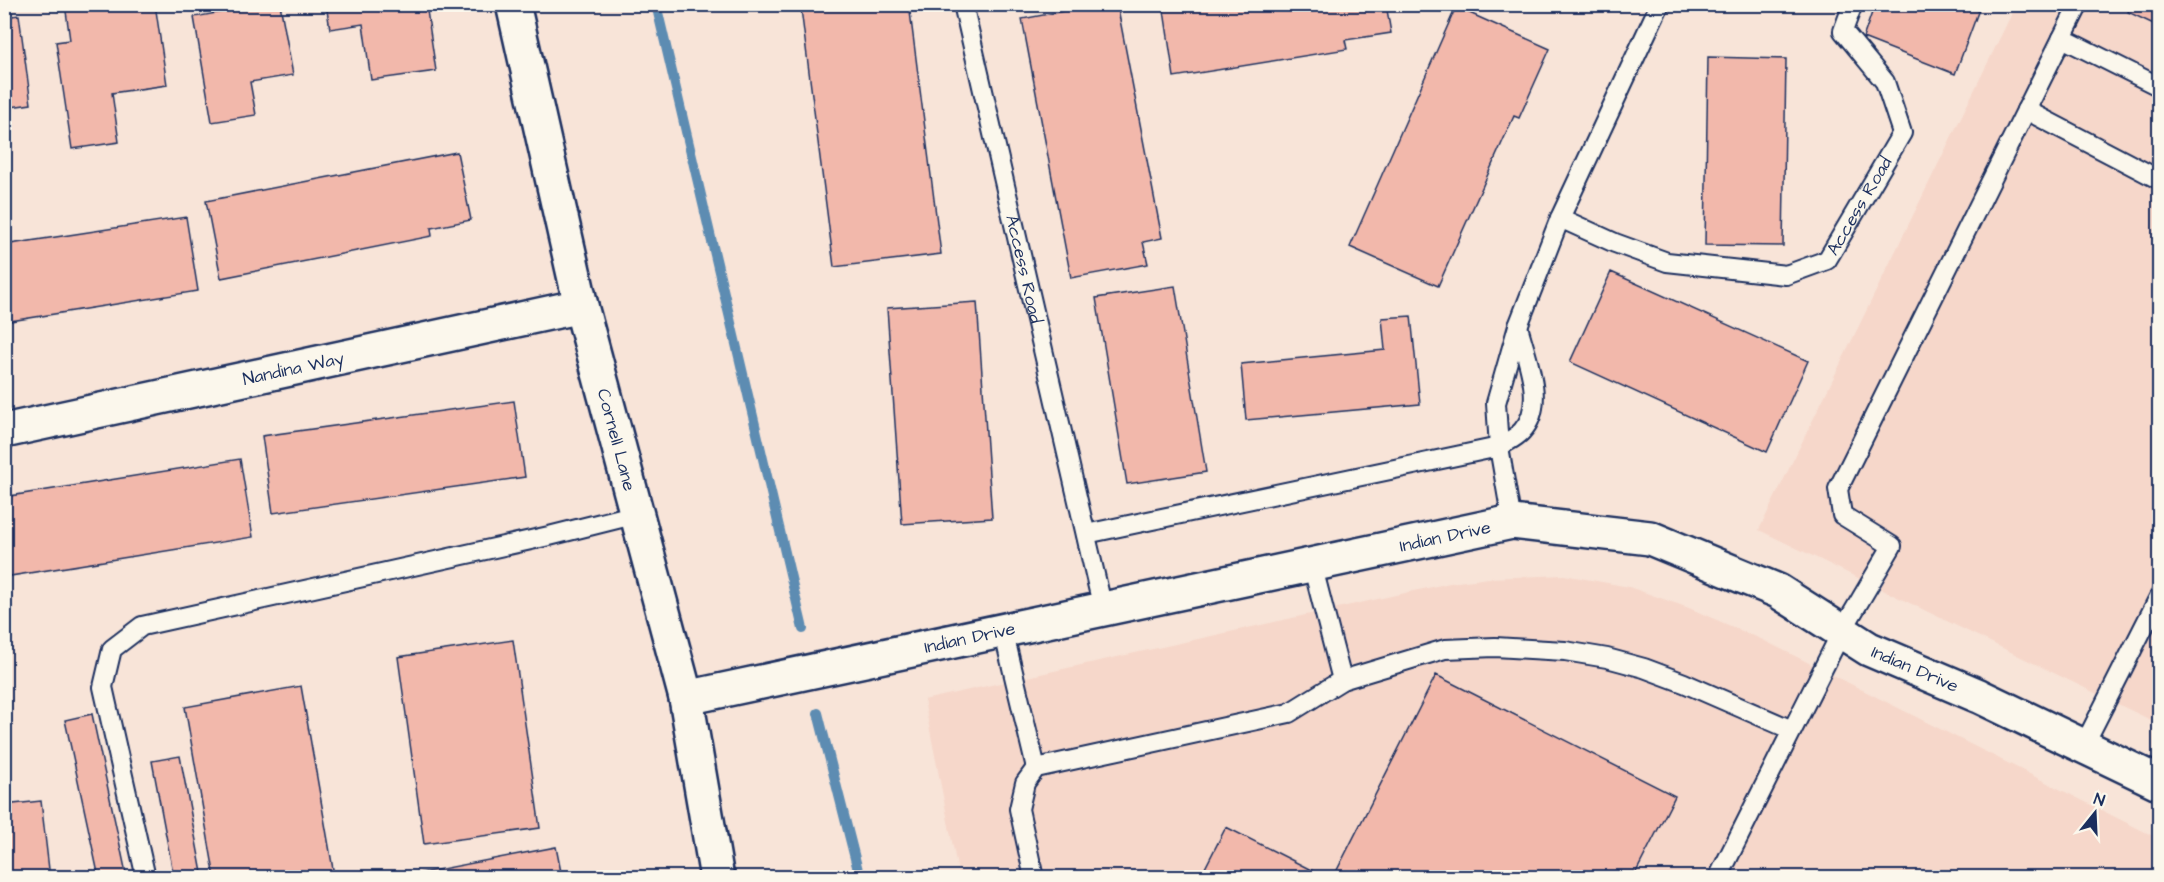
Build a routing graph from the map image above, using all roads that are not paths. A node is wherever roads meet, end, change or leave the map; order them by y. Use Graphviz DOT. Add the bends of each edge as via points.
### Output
graph roads {
  1 [pos="513,4"];
  2 [pos="963,4"];
  3 [pos="1660,4"];
  4 [pos="1853,4"];
  5 [pos="2079,4"];
  6 [pos="2062,38"];
  7 [pos="2160,87"];
  8 [pos="2026,110"];
  9 [pos="2160,180"];
  10 [pos="1560,218"];
  11 [pos="581,306"];
  12 [pos="1518,327"];
  13 [pos="4,430"];
  14 [pos="1499,447"];
  15 [pos="637,514"];
  16 [pos="1512,522"];
  17 [pos="1086,534"];
  18 [pos="1312,564"];
  19 [pos="2160,595"];
  20 [pos="1103,609"];
  21 [pos="1003,630"];
  22 [pos="1842,631"];
  23 [pos="1342,680"];
  24 [pos="686,698"];
  25 [pos="1792,730"];
  26 [pos="2085,745"];
  27 [pos="1036,768"];
  28 [pos="2160,783"];
  29 [pos="146,878"];
  30 [pos="717,878"];
  31 [pos="1034,878"];
  32 [pos="1719,878"];
  1 -- 11 [label="street, Cornell Lane"];
  2 -- 17 [label="lane, Access Road"];
  3 -- 10 [label="lane"];
  4 -- 10 [label="lane, Access Road" via="1843,31 1885,82 1902,133 1827,260 1786,276 1667,262"];
  5 -- 6 [label="lane"];
  6 -- 7 [label="lane"];
  6 -- 8 [label="lane"];
  8 -- 9 [label="lane"];
  8 -- 22 [label="lane" via="1838,489 1842,515 1892,546"];
  10 -- 12 [label="lane"];
  11 -- 13 [label="street, Nandina Way"];
  11 -- 15 [label="street, Cornell Lane"];
  12 -- 14 [label="lane" via="1496,403"];
  12 -- 14 [label="lane" via="1535,395 1533,416 1522,432"];
  14 -- 16 [label="lane"];
  14 -- 17 [label="lane"];
  15 -- 24 [label="street, Cornell Lane"];
  15 -- 29 [label="lane" via="142,626 112,649 103,687"];
  16 -- 18 [label="street, Indian Drive"];
  16 -- 22 [label="street, Indian Drive" via="1650,538 1778,591"];
  17 -- 20 [label="lane, Access Road"];
  18 -- 20 [label="street, Indian Drive"];
  18 -- 23 [label="lane"];
  19 -- 26 [label="lane"];
  20 -- 21 [label="street, Indian Drive"];
  21 -- 24 [label="street, Indian Drive"];
  21 -- 27 [label="lane"];
  22 -- 25 [label="lane"];
  22 -- 26 [label="street, Indian Drive" via="1869,649"];
  23 -- 25 [label="lane" via="1445,649 1496,646 1565,651 1644,668"];
  23 -- 27 [label="lane" via="1289,713"];
  24 -- 30 [label="street, Cornell Lane"];
  25 -- 32 [label="lane"];
  26 -- 28 [label="street, Indian Drive"];
  27 -- 31 [label="lane" via="1025,783 1018,809"];
}
